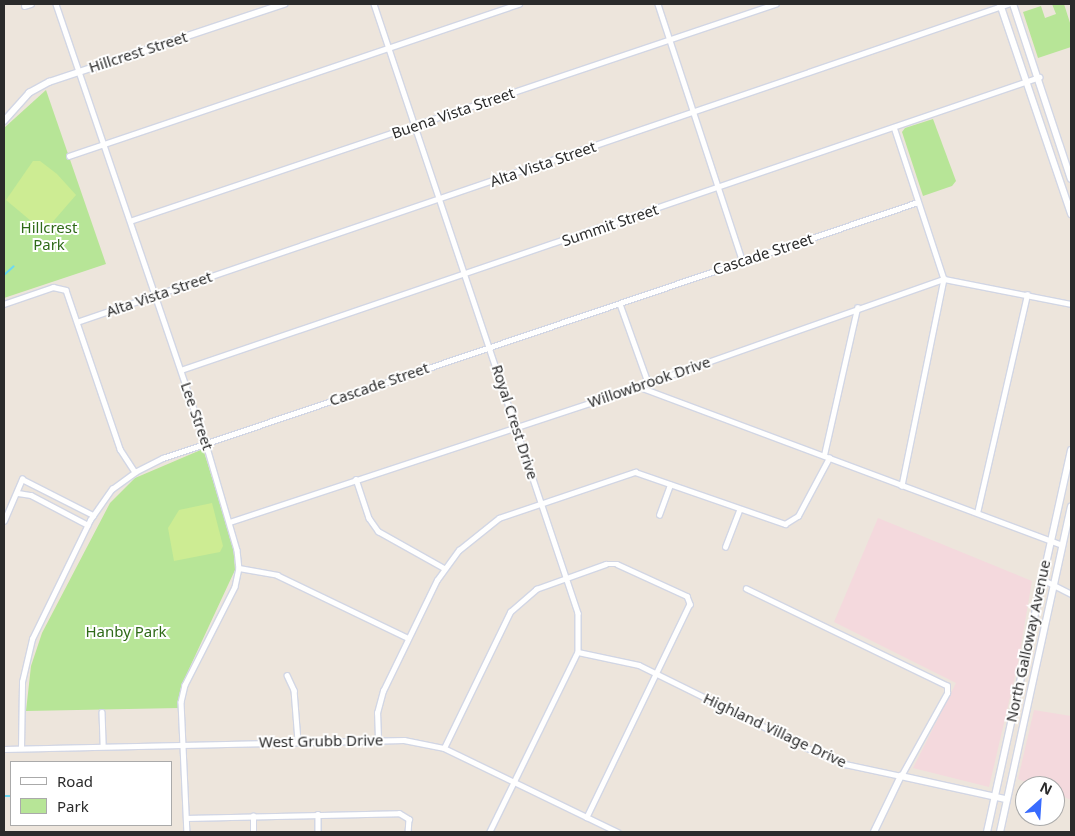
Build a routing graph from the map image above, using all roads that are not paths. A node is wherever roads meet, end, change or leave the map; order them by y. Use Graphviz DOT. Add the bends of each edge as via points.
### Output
graph roads {
  1 [pos="31,4"];
  2 [pos="56,4"];
  3 [pos="284,4"];
  4 [pos="374,4"];
  5 [pos="519,4"];
  6 [pos="658,4"];
  7 [pos="775,4"];
  8 [pos="1003,4"];
  9 [pos="1013,4"];
  10 [pos="24,6"];
  11 [pos="669,39"];
  12 [pos="389,47"];
  13 [pos="80,71"];
  14 [pos="1039,77"];
  15 [pos="1026,82"];
  16 [pos="694,112"];
  17 [pos="4,121"];
  18 [pos="415,125"];
  19 [pos="894,127"];
  20 [pos="103,144"];
  21 [pos="69,156"];
  22 [pos="1071,179"];
  23 [pos="720,187"];
  24 [pos="1068,195"];
  25 [pos="440,199"];
  26 [pos="918,202"];
  27 [pos="1071,214"];
  28 [pos="130,221"];
  29 [pos="742,259"];
  30 [pos="465,274"];
  31 [pos="944,279"];
  32 [pos="155,294"];
  33 [pos="1027,295"];
  34 [pos="4,304"];
  35 [pos="620,304"];
  36 [pos="1071,304"];
  37 [pos="857,308"];
  38 [pos="77,322"];
  39 [pos="490,345"];
  40 [pos="181,370"];
  41 [pos="648,382"];
  42 [pos="636,386"];
  43 [pos="517,427"];
  44 [pos="206,444"];
  45 [pos="1071,450"];
  46 [pos="826,456"];
  47 [pos="135,472"];
  48 [pos="356,480"];
  49 [pos="1068,482"];
  50 [pos="670,485"];
  51 [pos="902,486"];
  52 [pos="18,493"];
  53 [pos="542,502"];
  54 [pos="1071,508"];
  55 [pos="739,510"];
  56 [pos="977,513"];
  57 [pos="659,515"];
  58 [pos="93,516"];
  59 [pos="4,522"];
  60 [pos="230,522"];
  61 [pos="88,525"];
  62 [pos="1050,541"];
  63 [pos="1062,545"];
  64 [pos="725,547"];
  65 [pos="239,568"];
  66 [pos="444,568"];
  67 [pos="568,577"];
  68 [pos="1042,579"];
  69 [pos="1053,585"];
  70 [pos="746,589"];
  71 [pos="1071,594"];
  72 [pos="1034,614"];
  73 [pos="1046,617"];
  74 [pos="408,638"];
  75 [pos="578,652"];
  76 [pos="288,675"];
  77 [pos="656,675"];
  78 [pos="102,712"];
  79 [pos="378,739"];
  80 [pos="298,742"];
  81 [pos="184,744"];
  82 [pos="103,745"];
  83 [pos="21,748"];
  84 [pos="444,748"];
  85 [pos="4,749"];
  86 [pos="1005,749"];
  87 [pos="1013,767"];
  88 [pos="901,776"];
  89 [pos="514,783"];
  90 [pos="994,797"];
  91 [pos="1006,799"];
  92 [pos="318,814"];
  93 [pos="253,816"];
  94 [pos="587,817"];
  95 [pos="186,818"];
  96 [pos="187,832"];
  97 [pos="253,832"];
  98 [pos="318,832"];
  99 [pos="408,832"];
  100 [pos="490,832"];
  101 [pos="618,832"];
  102 [pos="874,832"];
  103 [pos="987,832"];
  104 [pos="1000,832"];
  1 -- 10 [label="street"];
  2 -- 13 [label="street, Lee Street"];
  3 -- 13 [label="street, Hillcrest Street"];
  4 -- 12 [label="street, Royal Crest Drive"];
  5 -- 12 [label="street"];
  6 -- 11 [label="street"];
  7 -- 11 [label="street, Buena Vista Street"];
  8 -- 15 [label="main road"];
  8 -- 16 [label="street, Alta Vista Street"];
  9 -- 14 [label="main road"];
  11 -- 16 [label="street"];
  11 -- 18 [label="street, Buena Vista Street"];
  12 -- 18 [label="street, Royal Crest Drive"];
  12 -- 20 [label="street"];
  13 -- 17 [label="street, Hillcrest Street" via="35,89"];
  13 -- 20 [label="street, Lee Street"];
  14 -- 15 [label="street, Summit Street"];
  14 -- 22 [label="main road"];
  15 -- 19 [label="street, Summit Street"];
  15 -- 24 [label="main road"];
  16 -- 23 [label="street"];
  16 -- 25 [label="street, Alta Vista Street"];
  18 -- 25 [label="street, Royal Crest Drive"];
  18 -- 28 [label="street, Buena Vista Street"];
  19 -- 23 [label="street, Summit Street"];
  19 -- 26 [label="street"];
  20 -- 21 [label="street"];
  20 -- 28 [label="street, Lee Street"];
  23 -- 29 [label="street"];
  23 -- 30 [label="street, Summit Street"];
  24 -- 27 [label="main road"];
  25 -- 30 [label="street, Royal Crest Drive"];
  25 -- 32 [label="street, Alta Vista Street"];
  26 -- 29 [label="street, Cascade Street"];
  26 -- 31 [label="street"];
  28 -- 32 [label="street, Lee Street"];
  29 -- 35 [label="street, Cascade Street"];
  30 -- 39 [label="street, Royal Crest Drive"];
  30 -- 40 [label="street, Summit Street"];
  31 -- 33 [label="street, Willowbrook Drive"];
  31 -- 37 [label="street, Willowbrook Drive"];
  31 -- 51 [label="street"];
  32 -- 38 [label="street, Alta Vista Street"];
  32 -- 40 [label="street, Lee Street"];
  33 -- 36 [label="street, Willowbrook Drive"];
  33 -- 56 [label="street"];
  34 -- 38 [label="street" via="53,287 66,290"];
  35 -- 39 [label="street, Cascade Street"];
  35 -- 41 [label="street"];
  37 -- 41 [label="street, Willowbrook Drive"];
  37 -- 46 [label="street"];
  38 -- 47 [label="street" via="120,449"];
  39 -- 43 [label="street, Royal Crest Drive"];
  39 -- 44 [label="street, Cascade Street"];
  40 -- 44 [label="street, Lee Street"];
  41 -- 42 [label="street, Willowbrook Drive"];
  42 -- 43 [label="street, Willowbrook Drive"];
  42 -- 46 [label="street"];
  43 -- 48 [label="street, Willowbrook Drive"];
  43 -- 53 [label="street, Royal Crest Drive"];
  44 -- 47 [label="street, Cascade Street" via="162,458"];
  44 -- 60 [label="street, Lee Street"];
  45 -- 49 [label="main road, North Galloway Avenue"];
  46 -- 51 [label="street"];
  46 -- 55 [label="street" via="816,486 792,522 776,523"];
  47 -- 58 [label="street, Cascade Street" via="112,489"];
  48 -- 60 [label="street, Willowbrook Drive"];
  48 -- 66 [label="street" via="369,518 378,531"];
  49 -- 62 [label="main road, North Galloway Avenue"];
  50 -- 53 [label="street" via="630,472"];
  50 -- 55 [label="street"];
  50 -- 57 [label="street"];
  51 -- 56 [label="street"];
  52 -- 58 [label="street" via="19,481 25,479"];
  52 -- 59 [label="street"];
  52 -- 61 [label="street" via="31,495"];
  53 -- 66 [label="street" via="499,518 473,536"];
  53 -- 67 [label="street, Royal Crest Drive"];
  54 -- 63 [label="main road, North Galloway Avenue"];
  55 -- 64 [label="street"];
  56 -- 62 [label="street"];
  58 -- 61 [label="street, Cascade Street"];
  60 -- 65 [label="street, Lee Street"];
  61 -- 83 [label="street, Cascade Street" via="27,652 22,682"];
  62 -- 63 [label="street"];
  62 -- 68 [label="main road, North Galloway Avenue"];
  63 -- 69 [label="main road, North Galloway Avenue"];
  65 -- 74 [label="street" via="277,575"];
  65 -- 81 [label="street, Lee Street" via="235,587 184,688 181,710"];
  66 -- 74 [label="street"];
  67 -- 75 [label="street, Royal Crest Drive" via="578,613"];
  67 -- 77 [label="street" via="606,564 617,564 687,596 690,604"];
  67 -- 84 [label="street" via="536,589 510,612"];
  68 -- 69 [label="street"];
  68 -- 72 [label="main road, North Galloway Avenue"];
  69 -- 71 [label="street"];
  69 -- 73 [label="main road, North Galloway Avenue"];
  70 -- 88 [label="street" via="942,682 948,690"];
  72 -- 73 [label="main road"];
  72 -- 86 [label="main road, North Galloway Avenue"];
  73 -- 87 [label="main road, North Galloway Avenue"];
  74 -- 79 [label="street" via="383,691 377,714"];
  75 -- 77 [label="street, Highland Village Drive" via="639,666"];
  75 -- 89 [label="street, Royal Crest Drive"];
  76 -- 80 [label="street" via="294,690"];
  77 -- 88 [label="street, Highland Village Drive" via="813,751 845,764"];
  77 -- 94 [label="street"];
  78 -- 82 [label="street"];
  79 -- 80 [label="street, West Grubb Drive"];
  79 -- 84 [label="street, West Grubb Drive" via="404,740"];
  80 -- 81 [label="street, West Grubb Drive"];
  81 -- 82 [label="street, West Grubb Drive"];
  81 -- 95 [label="street, Lee Street"];
  82 -- 83 [label="street, West Grubb Drive"];
  83 -- 85 [label="street, West Grubb Drive"];
  84 -- 89 [label="street, West Grubb Drive"];
  86 -- 87 [label="main road" via="1007,760"];
  86 -- 90 [label="main road, North Galloway Avenue"];
  87 -- 91 [label="main road, North Galloway Avenue"];
  88 -- 90 [label="street, Highland Village Drive"];
  88 -- 102 [label="street"];
  89 -- 94 [label="street, West Grubb Drive"];
  89 -- 100 [label="street, Royal Crest Drive"];
  90 -- 91 [label="street, Highland Village Drive"];
  90 -- 103 [label="main road, North Galloway Avenue"];
  91 -- 104 [label="main road, North Galloway Avenue"];
  92 -- 93 [label="street"];
  92 -- 98 [label="street"];
  92 -- 99 [label="street" via="399,813 408,818"];
  93 -- 95 [label="street"];
  93 -- 97 [label="street"];
  94 -- 101 [label="street, West Grubb Drive"];
  95 -- 96 [label="street, Lee Street"];
}
